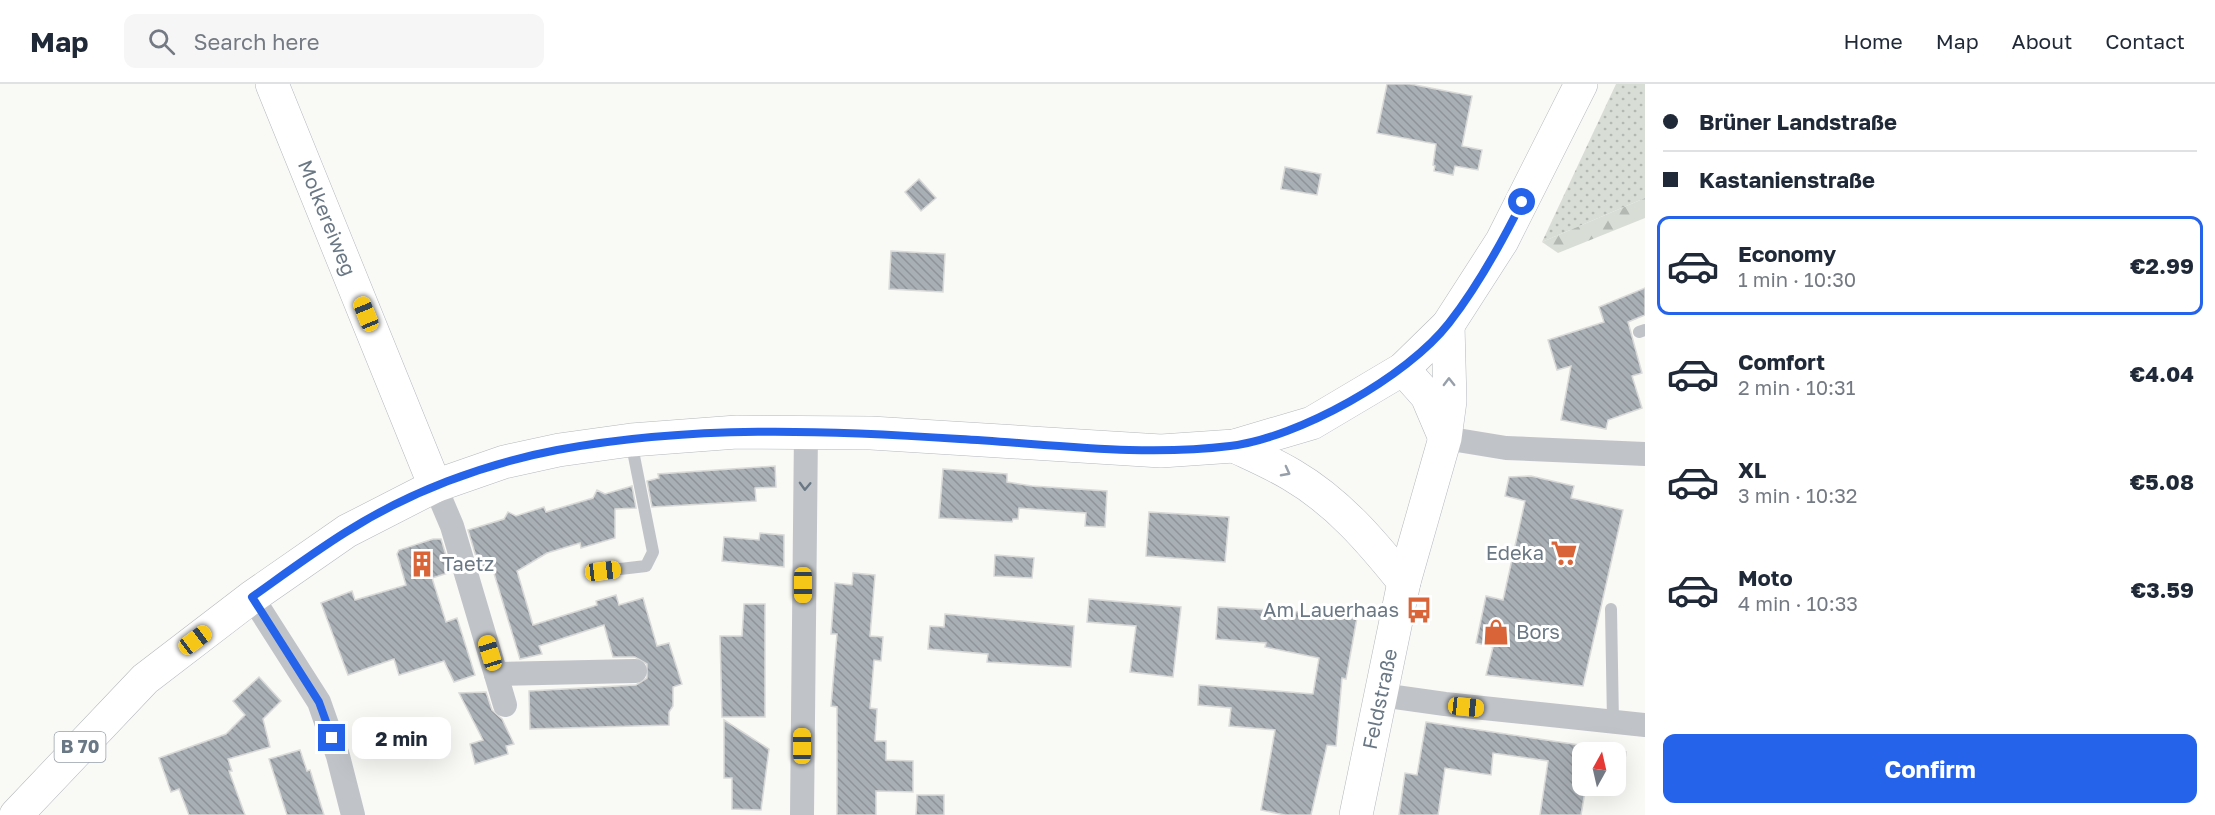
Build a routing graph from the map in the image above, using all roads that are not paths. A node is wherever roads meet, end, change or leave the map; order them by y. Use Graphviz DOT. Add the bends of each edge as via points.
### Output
graph roads {
  1 [pos="272,84"];
  2 [pos="1581,84"];
  3 [pos="1448,325"];
  4 [pos="1403,369"];
  5 [pos="806,431"];
  6 [pos="1445,438"];
  7 [pos="630,440"];
  8 [pos="1234,446"];
  9 [pos="1645,454"];
  10 [pos="435,486"];
  11 [pos="603,571"];
  12 [pos="1404,582"];
  13 [pos="259,608"];
  14 [pos="1611,609"];
  15 [pos="636,671"];
  16 [pos="496,675"];
  17 [pos="1381,695"];
  18 [pos="505,705"];
  19 [pos="1613,722"];
  20 [pos="1645,725"];
  21 [pos="16,815"];
  22 [pos="353,815"];
  23 [pos="802,815"];
  24 [pos="1356,815"];
  1 -- 10 [label="main road, Molkereiweg"];
  2 -- 3 [label="main road, B 70" via="1502,241"];
  3 -- 4 [label="main road, B 70"];
  6 -- 3 [label="main road, Feldstraße, one-way" via="1450,401"];
  4 -- 6 [label="main road" via="1427,396"];
  4 -- 8 [label="main road, B 70" via="1312,423"];
  5 -- 7 [label="main road, B 70"];
  5 -- 8 [label="main road, B 70" via="1161,451"];
  5 -- 23 [label="street, one-way"];
  6 -- 9 [label="street" via="1506,448"];
  6 -- 12 [label="main road, Feldstraße"];
  7 -- 10 [label="main road, B 70" via="504,462"];
  7 -- 11 [label="lane" via="653,552 646,566"];
  8 -- 12 [label="main road, one-way" via="1291,474 1324,497 1366,535"];
  10 -- 13 [label="main road, B 70" via="347,531"];
  10 -- 16 [label="street" via="452,526"];
  12 -- 17 [label="main road, Feldstraße"];
  13 -- 21 [label="main road, B 70" via="146,679"];
  13 -- 22 [label="street" via="319,702"];
  14 -- 19 [label="lane"];
  15 -- 16 [label="street"];
  16 -- 18 [label="street"];
  17 -- 19 [label="street"];
  17 -- 24 [label="main road, Feldstraße"];
  19 -- 20 [label="street"];
}
